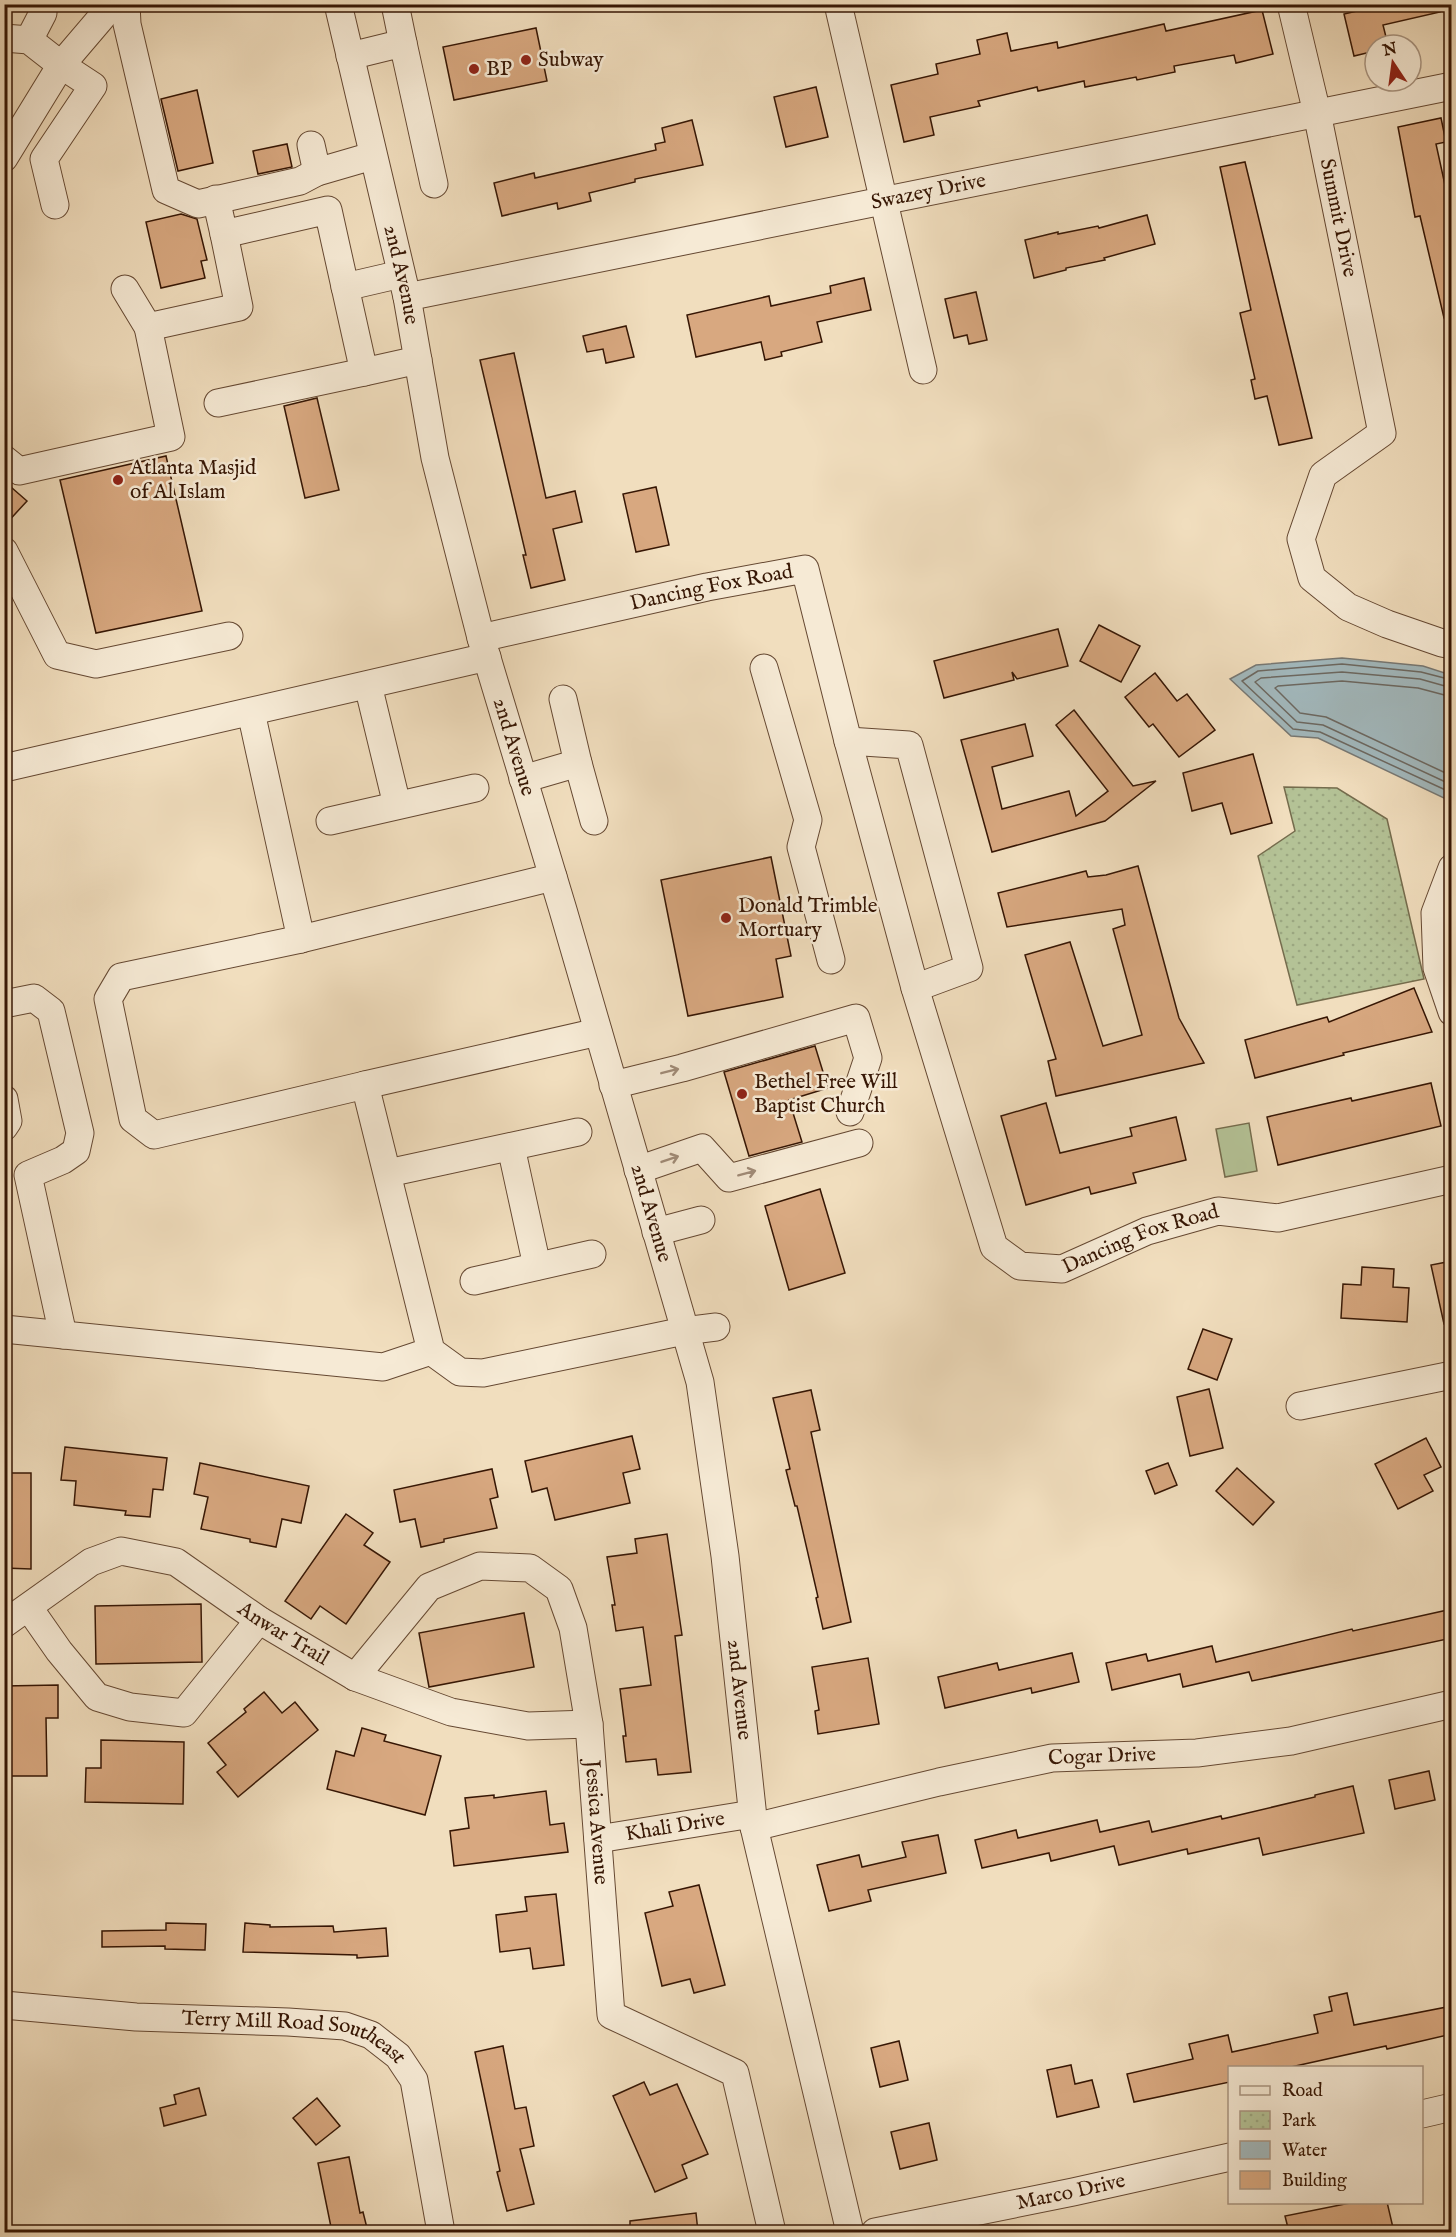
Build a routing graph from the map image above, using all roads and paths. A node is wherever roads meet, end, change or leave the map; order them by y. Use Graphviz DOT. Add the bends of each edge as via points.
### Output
graph roads {
  1 [pos="41,4"];
  2 [pos="113,4"];
  3 [pos="126,4"];
  4 [pos="338,4"];
  5 [pos="395,4"];
  6 [pos="838,4"];
  7 [pos="1291,4"];
  8 [pos="17,39"];
  9 [pos="403,43"];
  10 [pos="350,56"];
  11 [pos="61,65"];
  12 [pos="1452,86"];
  13 [pos="1317,113"];
  14 [pos="311,145"];
  15 [pos="5,156"];
  16 [pos="372,156"];
  17 [pos="317,172"];
  18 [pos="434,184"];
  19 [pos="216,199"];
  20 [pos="884,201"];
  21 [pos="55,205"];
  22 [pos="224,234"];
  23 [pos="404,286"];
  24 [pos="345,287"];
  25 [pos="125,289"];
  26 [pos="148,327"];
  27 [pos="418,360"];
  28 [pos="923,370"];
  29 [pos="364,372"];
  30 [pos="218,403"];
  31 [pos="4,459"];
  32 [pos="4,551"];
  33 [pos="229,636"];
  34 [pos="1452,645"];
  35 [pos="484,647"];
  36 [pos="764,668"];
  37 [pos="368,685"];
  38 [pos="562,699"];
  39 [pos="251,712"];
  40 [pos="848,741"];
  41 [pos="578,763"];
  42 [pos="4,768"];
  43 [pos="523,778"];
  44 [pos="475,788"];
  45 [pos="397,806"];
  46 [pos="330,821"];
  47 [pos="594,821"];
  48 [pos="1452,868"];
  49 [pos="553,876"];
  50 [pos="301,939"];
  51 [pos="831,960"];
  52 [pos="915,988"];
  53 [pos="4,1004"];
  54 [pos="1452,1012"];
  55 [pos="598,1032"];
  56 [pos="365,1085"];
  57 [pos="613,1085"];
  58 [pos="4,1099"];
  59 [pos="849,1112"];
  60 [pos="4,1127"];
  61 [pos="578,1132"];
  62 [pos="859,1143"];
  63 [pos="511,1146"];
  64 [pos="638,1170"];
  65 [pos="388,1173"];
  66 [pos="1452,1179"];
  67 [pos="701,1220"];
  68 [pos="656,1232"];
  69 [pos="592,1254"];
  70 [pos="537,1266"];
  71 [pos="474,1281"];
  72 [pos="716,1327"];
  73 [pos="4,1329"];
  74 [pos="684,1331"];
  75 [pos="63,1335"];
  76 [pos="431,1350"];
  77 [pos="1452,1375"];
  78 [pos="1300,1406"];
  79 [pos="29,1608"];
  80 [pos="259,1620"];
  81 [pos="4,1624"];
  82 [pos="356,1677"];
  83 [pos="1452,1704"];
  84 [pos="589,1724"];
  85 [pos="753,1820"];
  86 [pos="598,1839"];
  87 [pos="4,2005"];
  88 [pos="1452,2108"];
  89 [pos="1423,2114"];
  90 [pos="1228,2157"];
  91 [pos="441,2232"];
  92 [pos="772,2232"];
  93 [pos="850,2232"];
  94 [pos="875,2232"];
  1 -- 8 [label="street" via="43,14"];
  2 -- 11 [label="street"];
  3 -- 19 [label="street" via="127,24 166,190 198,204"];
  4 -- 10 [label="street, 2nd Avenue"];
  5 -- 9 [label="street"];
  6 -- 20 [label="street"];
  7 -- 13 [label="street, Summit Drive"];
  8 -- 11 [label="street"];
  9 -- 10 [label="street"];
  9 -- 18 [label="street"];
  10 -- 16 [label="street, 2nd Avenue"];
  11 -- 15 [label="street"];
  11 -- 21 [label="street" via="93,86 44,159"];
  12 -- 13 [label="street, Swazey Drive"];
  13 -- 20 [label="street, Swazey Drive"];
  13 -- 34 [label="street, Summit Drive" via="1382,433 1323,476 1301,538 1312,578 1348,606 1387,624"];
  14 -- 17 [label="street"];
  16 -- 17 [label="street"];
  16 -- 23 [label="street, 2nd Avenue"];
  17 -- 19 [label="street" via="300,181"];
  19 -- 22 [label="street"];
  20 -- 23 [label="street, Swazey Drive"];
  20 -- 28 [label="street"];
  22 -- 24 [label="street" via="328,210"];
  22 -- 26 [label="street" via="239,307"];
  23 -- 24 [label="street, Swazey Drive"];
  23 -- 27 [label="street, 2nd Avenue"];
  24 -- 29 [label="street"];
  25 -- 26 [label="street"];
  26 -- 31 [label="street" via="171,437 19,471"];
  27 -- 29 [label="street"];
  27 -- 35 [label="street, 2nd Avenue" via="435,458"];
  29 -- 30 [label="street"];
  32 -- 33 [label="street" via="57,655 96,664"];
  35 -- 37 [label="street, Dancing Fox Road"];
  35 -- 40 [label="street, Dancing Fox Road" via="707,587 805,569"];
  35 -- 43 [label="street, 2nd Avenue"];
  36 -- 51 [label="street" via="808,820 801,846"];
  37 -- 39 [label="street, Dancing Fox Road"];
  37 -- 45 [label="street"];
  38 -- 41 [label="street"];
  39 -- 42 [label="street, Dancing Fox Road"];
  39 -- 50 [label="street"];
  40 -- 52 [label="street, Dancing Fox Road"];
  40 -- 52 [label="street" via="909,745 969,968"];
  41 -- 43 [label="street"];
  41 -- 47 [label="street"];
  43 -- 49 [label="street, 2nd Avenue"];
  44 -- 45 [label="street"];
  45 -- 46 [label="street"];
  48 -- 54 [label="street" via="1435,913 1437,968"];
  49 -- 50 [label="street"];
  49 -- 55 [label="street, 2nd Avenue"];
  50 -- 56 [label="street" via="120,977 108,999 133,1119 154,1135"];
  52 -- 66 [label="street, Dancing Fox Road" via="994,1247 1020,1266 1062,1269 1147,1231 1218,1212 1278,1218"];
  53 -- 75 [label="street" via="34,999 51,1011 80,1133 75,1151 28,1175"];
  55 -- 56 [label="street"];
  55 -- 57 [label="street, 2nd Avenue"];
  56 -- 65 [label="street"];
  57 -- 59 [label="street, one-way" via="856,1018 868,1058"];
  57 -- 64 [label="street, 2nd Avenue"];
  58 -- 60 [label="street" via="8,1121"];
  61 -- 63 [label="street"];
  64 -- 62 [label="street, one-way" via="702,1148 729,1178"];
  63 -- 65 [label="street"];
  63 -- 70 [label="street"];
  64 -- 68 [label="street, 2nd Avenue"];
  65 -- 76 [label="street"];
  67 -- 68 [label="street"];
  68 -- 74 [label="street, 2nd Avenue"];
  69 -- 70 [label="street"];
  70 -- 71 [label="street"];
  72 -- 74 [label="street"];
  73 -- 75 [label="street"];
  74 -- 76 [label="street" via="483,1373 460,1372"];
  74 -- 85 [label="street, 2nd Avenue" via="700,1382 725,1556"];
  75 -- 76 [label="street" via="383,1367"];
  77 -- 78 [label="street"];
  79 -- 80 [label="street, Anwar Trail" via="91,1562 121,1551 176,1562"];
  79 -- 80 [label="street" via="97,1697 130,1707 184,1713"];
  79 -- 81 [label="street, Anwar Trail"];
  80 -- 82 [label="street, Anwar Trail"];
  82 -- 84 [label="street, Anwar Trail" via="451,1712 528,1726"];
  82 -- 84 [label="street, Jessica Avenue" via="429,1587 480,1566 530,1568 559,1589 573,1628"];
  83 -- 85 [label="street, Cogar Drive" via="1291,1741 1197,1753 1053,1758"];
  84 -- 86 [label="street, Jessica Avenue"];
  85 -- 86 [label="street, Khali Drive"];
  85 -- 93 [label="street, 2nd Avenue"];
  86 -- 92 [label="street, Jessica Avenue" via="611,2015 735,2073"];
  87 -- 91 [label="street, Terry Mill Road Southeast" via="136,2017 345,2026 371,2035 398,2056 414,2080"];
  88 -- 89 [label="street"];
  90 -- 94 [label="street, Marco Drive"];
}
